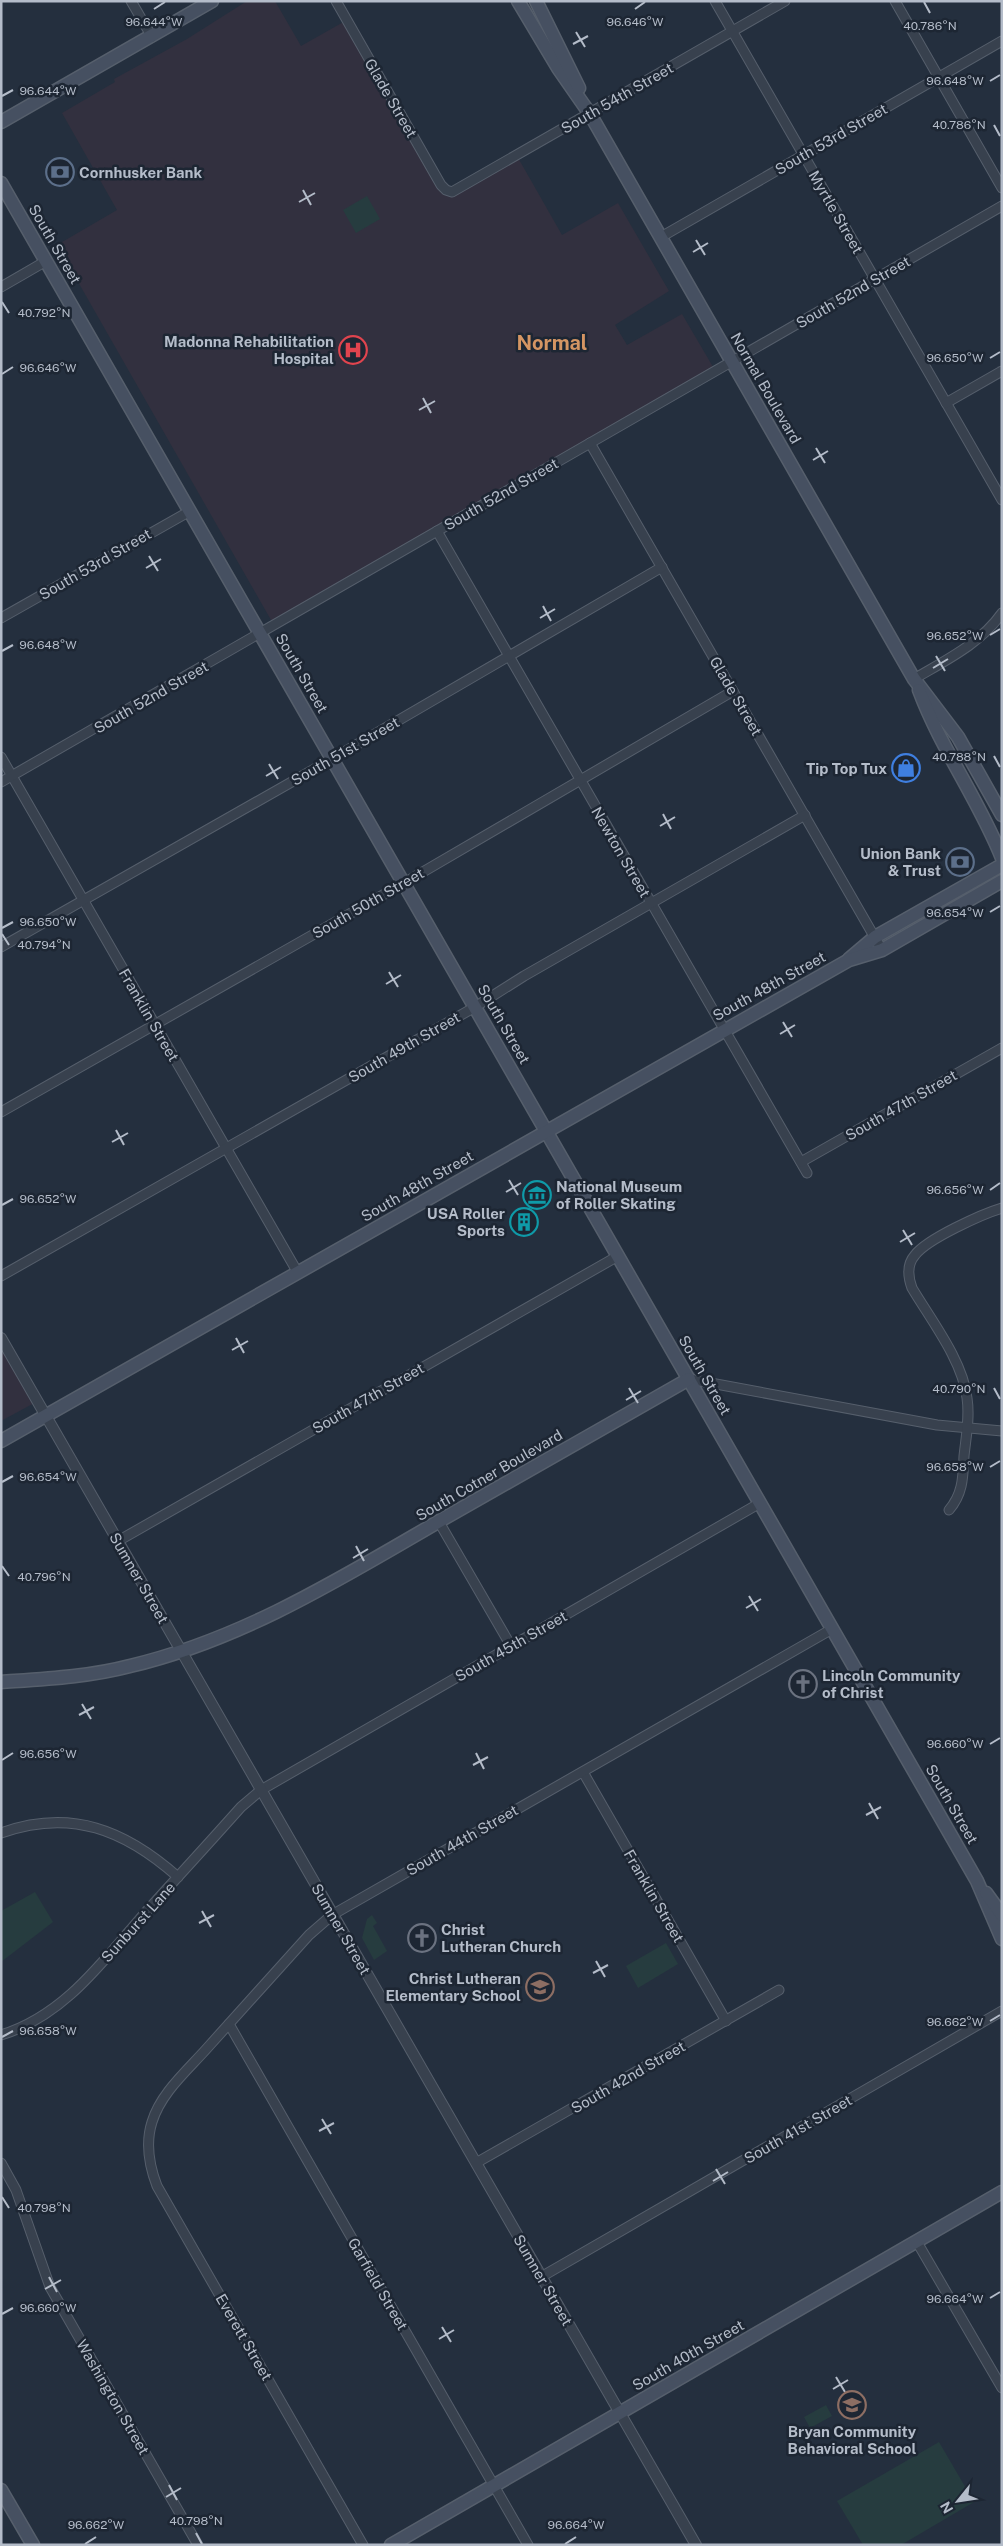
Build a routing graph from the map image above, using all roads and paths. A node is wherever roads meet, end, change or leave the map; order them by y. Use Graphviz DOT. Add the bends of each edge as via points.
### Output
graph roads {
  1 [pos="131,1"];
  2 [pos="212,1"];
  3 [pos="336,1"];
  4 [pos="518,1"];
  5 [pos="536,1"];
  6 [pos="714,1"];
  7 [pos="785,1"];
  8 [pos="895,1"];
  9 [pos="732,32"];
  10 [pos="152,38"];
  11 [pos="1002,41"];
  12 [pos="939,78"];
  13 [pos="590,114"];
  14 [pos="1,122"];
  15 [pos="803,155"];
  16 [pos="1,183"];
  17 [pos="1002,188"];
  18 [pos="449,192"];
  19 [pos="1002,206"];
  20 [pos="661,238"];
  21 [pos="46,261"];
  22 [pos="875,279"];
  23 [pos="1,287"];
  24 [pos="733,362"];
  25 [pos="1002,371"];
  26 [pos="946,403"];
  27 [pos="590,443"];
  28 [pos="1002,500"];
  29 [pos="190,511"];
  30 [pos="436,531"];
  31 [pos="662,567"];
  32 [pos="1002,613"];
  33 [pos="1,618"];
  34 [pos="261,635"];
  35 [pos="508,655"];
  36 [pos="914,679"];
  37 [pos="733,691"];
  38 [pos="1,757"];
  39 [pos="332,759"];
  40 [pos="12,776"];
  41 [pos="579,779"];
  42 [pos="1,782"];
  43 [pos="804,815"];
  44 [pos="1002,815"];
  45 [pos="1002,858"];
  46 [pos="1002,865"];
  47 [pos="1002,881"];
  48 [pos="404,883"];
  49 [pos="84,900"];
  50 [pos="650,903"];
  51 [pos="875,937"];
  52 [pos="1,947"];
  53 [pos="882,950"];
  54 [pos="849,960"];
  55 [pos="475,1007"];
  56 [pos="155,1024"];
  57 [pos="725,1030"];
  58 [pos="1002,1048"];
  59 [pos="1,1112"];
  60 [pos="546,1131"];
  61 [pos="226,1148"];
  62 [pos="801,1162"];
  63 [pos="807,1173"];
  64 [pos="1002,1208"];
  65 [pos="618,1256"];
  66 [pos="298,1272"];
  67 [pos="1,1276"];
  68 [pos="1,1338"];
  69 [pos="689,1379"];
  70 [pos="46,1416"];
  71 [pos="967,1429"];
  72 [pos="1002,1431"];
  73 [pos="1,1442"];
  74 [pos="760,1503"];
  75 [pos="948,1510"];
  76 [pos="439,1522"];
  77 [pos="118,1541"];
  78 [pos="832,1629"];
  79 [pos="511,1646"];
  80 [pos="181,1652"];
  81 [pos="1,1682"];
  82 [pos="583,1772"];
  83 [pos="261,1790"];
  84 [pos="1,1833"];
  85 [pos="178,1876"];
  86 [pos="977,1881"];
  87 [pos="332,1914"];
  88 [pos="1002,1915"];
  89 [pos="1002,1938"];
  90 [pos="779,1990"];
  91 [pos="1002,2011"];
  92 [pos="726,2021"];
  93 [pos="229,2024"];
  94 [pos="1,2035"];
  95 [pos="152,2123"];
  96 [pos="1,2163"];
  97 [pos="476,2163"];
  98 [pos="1002,2192"];
  99 [pos="917,2242"];
  100 [pos="541,2277"];
  101 [pos="1002,2388"];
  102 [pos="620,2414"];
  103 [pos="494,2485"];
  104 [pos="1,2490"];
  105 [pos="33,2545"];
  106 [pos="198,2545"];
  107 [pos="363,2545"];
  108 [pos="391,2545"];
  109 [pos="528,2545"];
  110 [pos="696,2545"];
  1 -- 10 [label="street"];
  2 -- 10 [label="main road"];
  3 -- 18 [label="street, Glade Street" via="441,185"];
  4 -- 13 [label="main road, Normal Boulevard"];
  5 -- 13 [label="main road, Normal Boulevard"];
  6 -- 9 [label="street, Myrtle Street"];
  7 -- 9 [label="street, South 54th Street"];
  8 -- 12 [label="street"];
  9 -- 13 [label="street, South 54th Street"];
  9 -- 15 [label="street, Myrtle Street"];
  10 -- 14 [label="main road"];
  11 -- 12 [label="street, South 53rd Street"];
  12 -- 15 [label="street, South 53rd Street"];
  12 -- 17 [label="street"];
  13 -- 18 [label="street, South 54th Street" via="458,190"];
  13 -- 20 [label="main road, Normal Boulevard"];
  15 -- 20 [label="street, South 53rd Street"];
  15 -- 22 [label="street, Myrtle Street"];
  16 -- 21 [label="main road, South Street"];
  19 -- 22 [label="street, South 52nd Street"];
  20 -- 24 [label="main road, Normal Boulevard"];
  21 -- 23 [label="street"];
  21 -- 29 [label="main road, South Street"];
  22 -- 24 [label="street, South 52nd Street"];
  22 -- 26 [label="street, Myrtle Street"];
  24 -- 27 [label="street, South 52nd Street"];
  24 -- 36 [label="main road, Normal Boulevard"];
  25 -- 26 [label="street"];
  26 -- 28 [label="street, Myrtle Street"];
  27 -- 30 [label="street, South 52nd Street"];
  27 -- 31 [label="street, Glade Street"];
  29 -- 33 [label="street, South 53rd Street"];
  29 -- 34 [label="main road, South Street"];
  30 -- 34 [label="street, South 52nd Street"];
  30 -- 35 [label="street, Newton Street"];
  31 -- 35 [label="street, South 51st Street"];
  31 -- 37 [label="street, Glade Street"];
  32 -- 36 [label="street" via="971,644"];
  34 -- 39 [label="main road, South Street"];
  34 -- 40 [label="street, South 52nd Street"];
  35 -- 39 [label="street, South 51st Street"];
  35 -- 41 [label="street, Newton Street"];
  36 -- 44 [label="main road, Normal Boulevard" via="958,737"];
  36 -- 45 [label="main road, Normal Boulevard" via="934,727"];
  37 -- 41 [label="street, South 50th Street"];
  37 -- 43 [label="street, Glade Street"];
  38 -- 40 [label="street, Franklin Street"];
  39 -- 48 [label="main road, South Street"];
  39 -- 49 [label="street, South 51st Street"];
  40 -- 42 [label="street, South 52nd Street"];
  40 -- 49 [label="street, Franklin Street"];
  41 -- 48 [label="street, South 50th Street"];
  41 -- 50 [label="street, Newton Street"];
  43 -- 50 [label="street, South 49th Street"];
  43 -- 51 [label="street, Glade Street"];
  46 -- 51 [label="main road, South 48th Street"];
  47 -- 53 [label="main road, South 48th Street"];
  48 -- 55 [label="main road, South Street"];
  48 -- 56 [label="street, South 50th Street"];
  49 -- 52 [label="street, South 51st Street"];
  49 -- 56 [label="street, Franklin Street"];
  50 -- 55 [label="street, South 49th Street"];
  50 -- 57 [label="street, Newton Street"];
  51 -- 53 [label="street, Glade Street"];
  51 -- 54 [label="main road, South 48th Street"];
  53 -- 54 [label="main road, South 48th Street"];
  54 -- 57 [label="main road, South 48th Street"];
  55 -- 60 [label="main road, South Street"];
  55 -- 61 [label="street, South 49th Street"];
  56 -- 59 [label="street, South 50th Street"];
  56 -- 61 [label="street, Franklin Street"];
  57 -- 60 [label="main road, South 48th Street"];
  57 -- 62 [label="street, Newton Street"];
  58 -- 62 [label="street, South 47th Street"];
  60 -- 65 [label="main road, South Street"];
  60 -- 66 [label="main road, South 48th Street"];
  61 -- 66 [label="street, Franklin Street"];
  61 -- 67 [label="street, South 49th Street"];
  62 -- 63 [label="street, Newton Street"];
  64 -- 71 [label="street" via="978,1217 927,1245 914,1255 908,1274 912,1288 964,1383"];
  65 -- 69 [label="main road, South Street"];
  65 -- 77 [label="street, South 47th Street"];
  66 -- 70 [label="main road, South 48th Street"];
  68 -- 70 [label="street, Sumner Street"];
  69 -- 71 [label="street"];
  69 -- 74 [label="main road, South Street"];
  69 -- 76 [label="main road, South Cotner Boulevard"];
  70 -- 73 [label="main road, South 48th Street"];
  70 -- 77 [label="street, Sumner Street"];
  71 -- 72 [label="street"];
  71 -- 75 [label="street" via="962,1488"];
  74 -- 78 [label="main road, South Street"];
  74 -- 79 [label="street, South 45th Street"];
  76 -- 79 [label="street"];
  76 -- 80 [label="main road, South Cotner Boulevard" via="274,1615"];
  77 -- 80 [label="street, Sumner Street"];
  78 -- 82 [label="street, South 44th Street"];
  78 -- 86 [label="main road, South Street"];
  79 -- 83 [label="street, South 45th Street"];
  80 -- 81 [label="main road, South Cotner Boulevard" via="88,1675"];
  80 -- 83 [label="street, Sumner Street"];
  82 -- 87 [label="street, South 44th Street"];
  82 -- 92 [label="street, Franklin Street"];
  83 -- 85 [label="street, Sunburst Lane" via="241,1807"];
  83 -- 87 [label="street, Sumner Street"];
  84 -- 85 [label="street" via="51,1823 89,1826 138,1845"];
  85 -- 94 [label="street, Sunburst Lane" via="65,2001 30,2023"];
  86 -- 88 [label="main road, South Street"];
  86 -- 89 [label="main road, South Street"];
  87 -- 93 [label="street, South 44th Street"];
  87 -- 97 [label="street, Sumner Street"];
  90 -- 92 [label="street, South 42nd Street"];
  91 -- 100 [label="street, South 41st Street"];
  92 -- 97 [label="street, South 42nd Street"];
  93 -- 95 [label="street, South 44th Street" via="164,2097"];
  93 -- 103 [label="street, Garfield Street"];
  95 -- 107 [label="street, Everett Street" via="148,2157 157,2186"];
  96 -- 106 [label="street, Washington Street" via="16,2190 50,2286"];
  97 -- 100 [label="street, Sumner Street"];
  98 -- 99 [label="main road, South 40th Street"];
  99 -- 101 [label="street"];
  99 -- 102 [label="main road, South 40th Street"];
  100 -- 102 [label="street, Sumner Street"];
  102 -- 103 [label="main road, South 40th Street"];
  102 -- 110 [label="street, Sumner Street"];
  103 -- 108 [label="main road, South 40th Street"];
  103 -- 109 [label="street, Garfield Street"];
  104 -- 105 [label="main road"];
}
